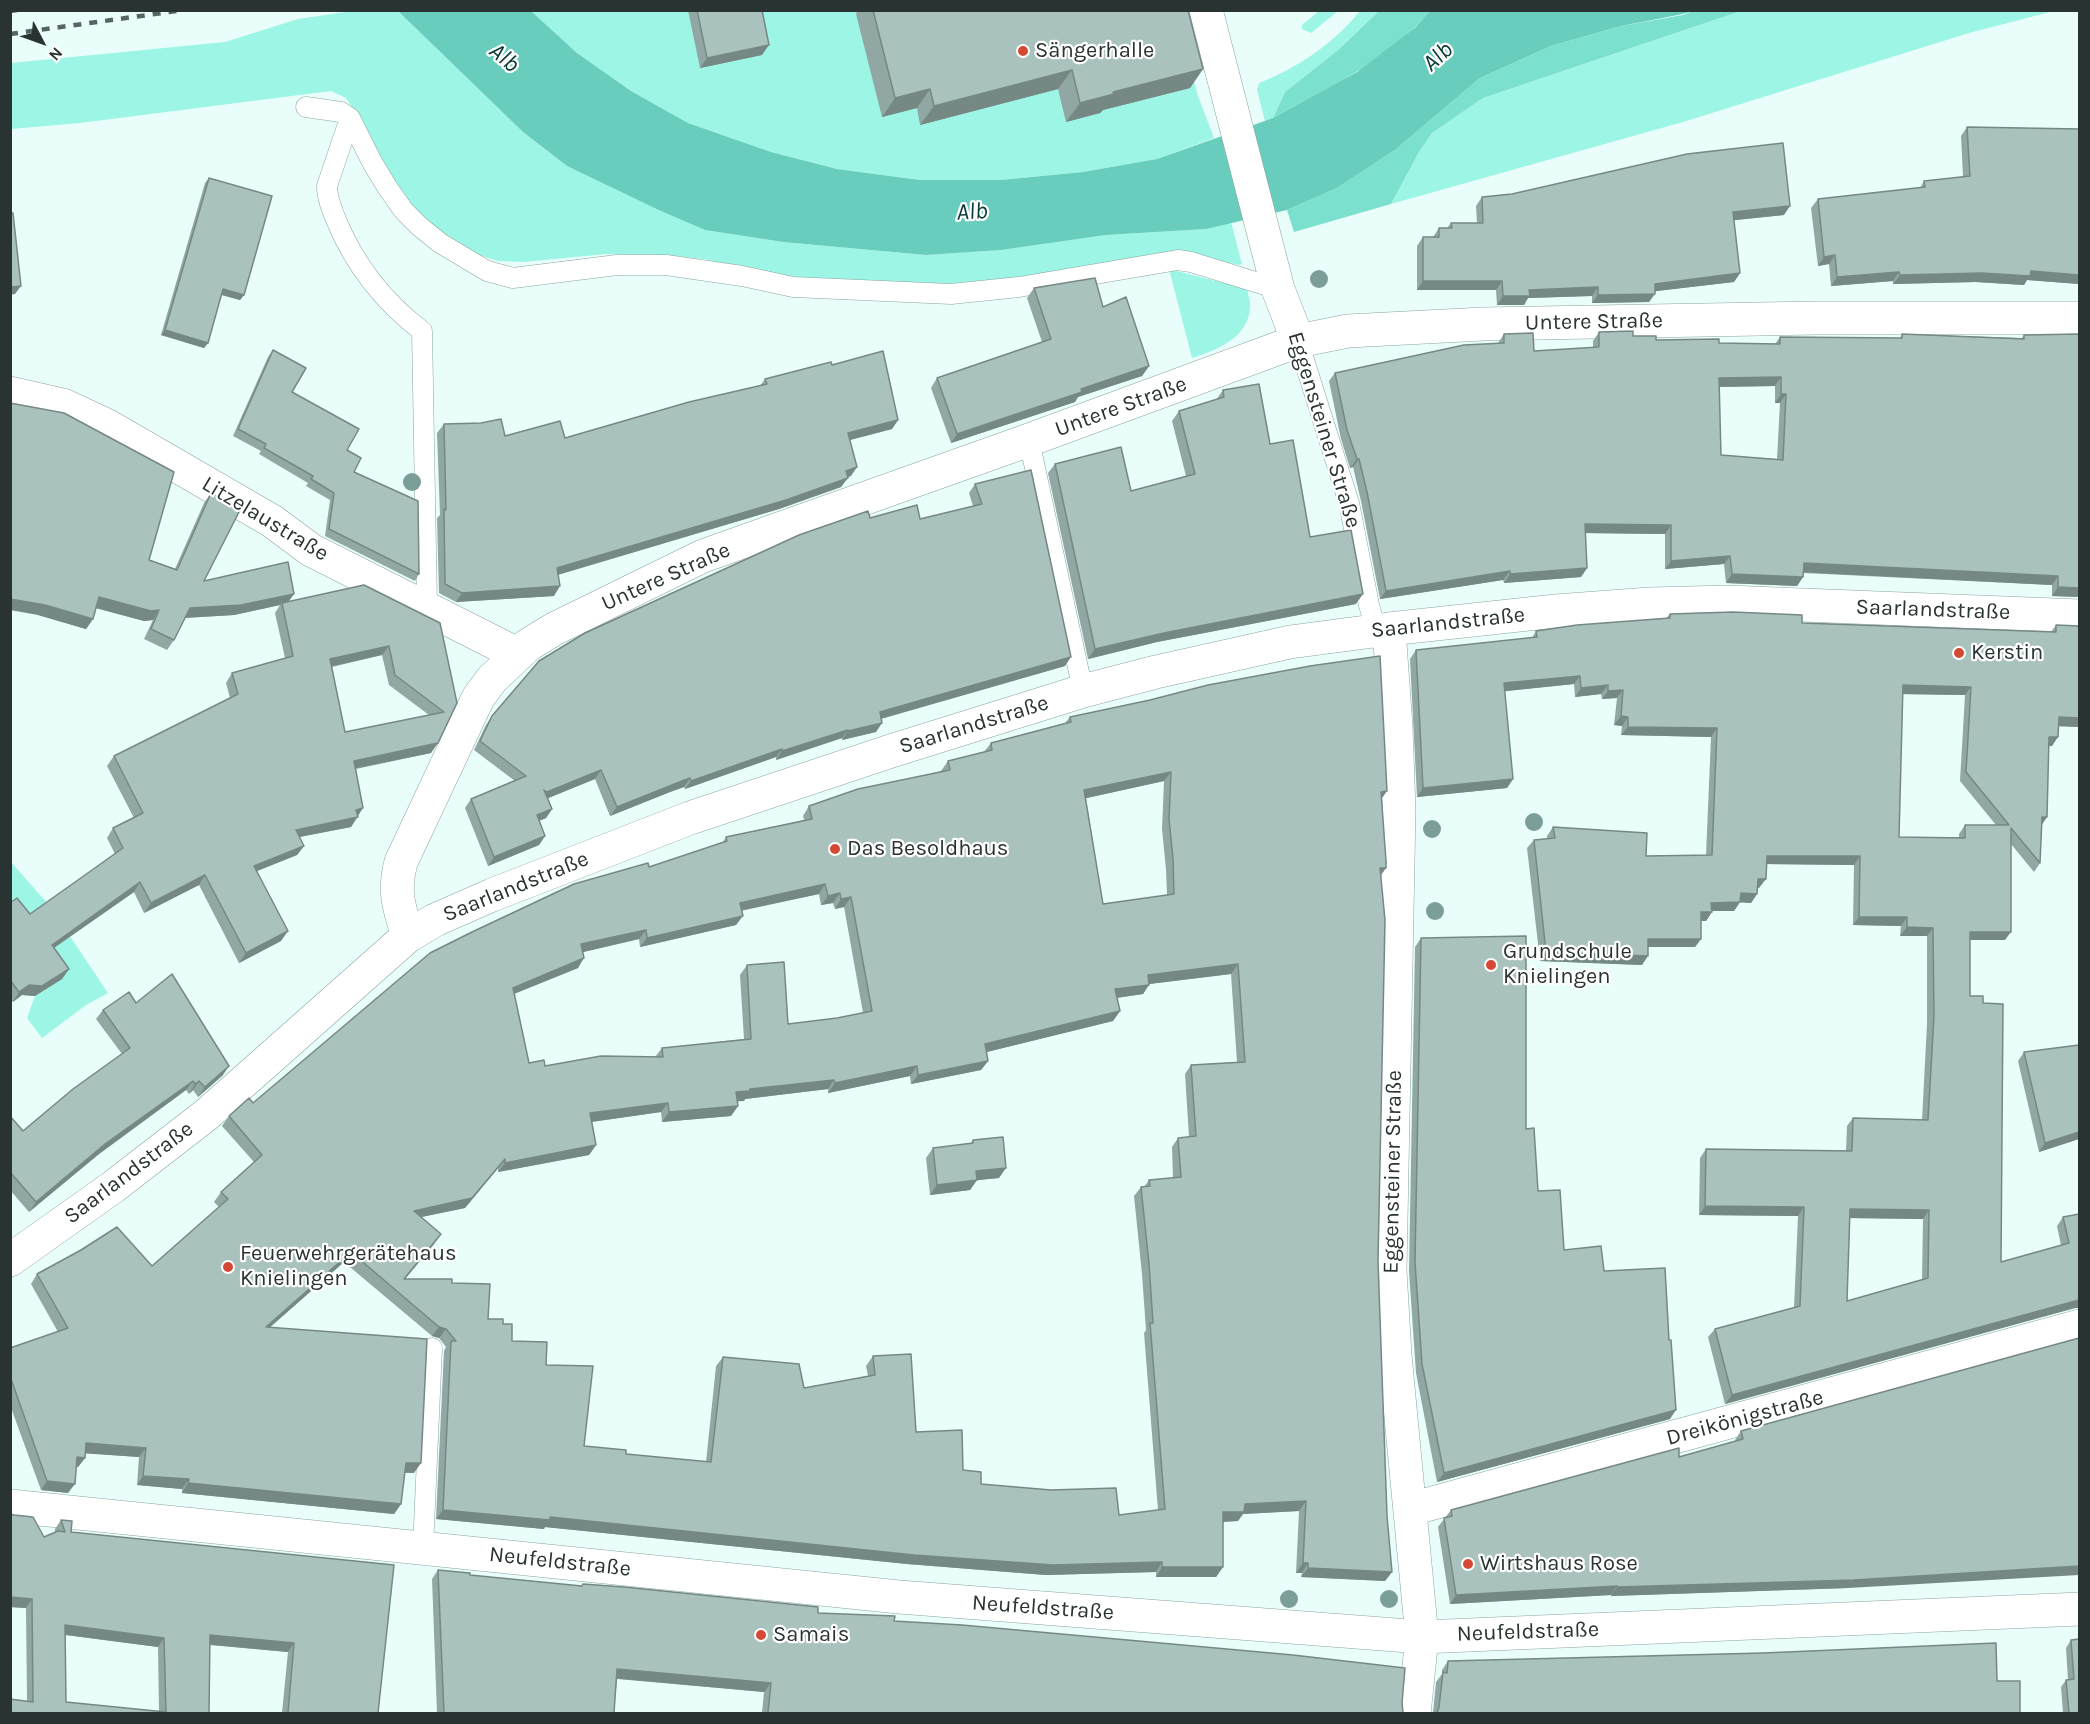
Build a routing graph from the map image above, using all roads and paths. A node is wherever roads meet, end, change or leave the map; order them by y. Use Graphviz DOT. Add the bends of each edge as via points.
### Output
graph roads {
  1 [pos="1206,10"];
  2 [pos="306,106"];
  3 [pos="350,118"];
  4 [pos="1278,289"];
  5 [pos="2079,318"];
  6 [pos="1298,341"];
  7 [pos="10,393"];
  8 [pos="1029,441"];
  9 [pos="427,607"];
  10 [pos="2079,616"];
  11 [pos="1383,629"];
  12 [pos="518,654"];
  13 [pos="1083,691"];
  14 [pos="408,936"];
  15 [pos="10,1260"];
  16 [pos="2079,1326"];
  17 [pos="432,1348"];
  18 [pos="10,1506"];
  19 [pos="1411,1509"];
  20 [pos="423,1548"];
  21 [pos="2079,1609"];
  22 [pos="1422,1636"];
  23 [pos="1414,1713"];
  1 -- 4 [label="street, Eggensteiner Straße"];
  2 -- 3 [label="lane" via="341,112"];
  3 -- 4 [label="lane" via="387,187 419,226 487,271 513,278 617,265 666,265 793,287 951,294 1019,287 1179,260"];
  3 -- 9 [label="lane" via="327,186 332,210 354,255 380,293 422,331"];
  4 -- 6 [label="street, Eggensteiner Straße"];
  5 -- 6 [label="street, Untere Straße" via="1483,324 1348,332"];
  6 -- 8 [label="street, Untere Straße"];
  6 -- 11 [label="lane, Eggensteiner Straße" via="1350,503 1369,605"];
  7 -- 9 [label="street, Litzelaustraße" via="63,405 108,426 272,521 311,550"];
  8 -- 12 [label="street, Untere Straße" via="703,556 554,629"];
  8 -- 13 [label="lane"];
  9 -- 12 [label="street, Litzelaustraße"];
  10 -- 11 [label="street, Saarlandstraße" via="1726,602 1556,611"];
  11 -- 13 [label="street, Saarlandstraße" via="1290,642"];
  11 -- 19 [label="street, Eggensteiner Straße" via="1396,727 1399,810 1390,1271"];
  12 -- 14 [label="street, Untere Straße" via="478,698 401,862 396,879 398,904"];
  13 -- 14 [label="street, Saarlandstraße" via="690,818 492,895"];
  14 -- 15 [label="street, Saarlandstraße" via="206,1114 112,1188"];
  16 -- 19 [label="street, Dreikönigstraße"];
  17 -- 20 [label="lane"];
  18 -- 20 [label="street, Neufeldstraße"];
  19 -- 22 [label="street, Eggensteiner Straße"];
  20 -- 22 [label="street, Neufeldstraße" via="899,1597"];
  21 -- 22 [label="street, Neufeldstraße"];
  22 -- 23 [label="street, Eggensteiner Straße"];
}
